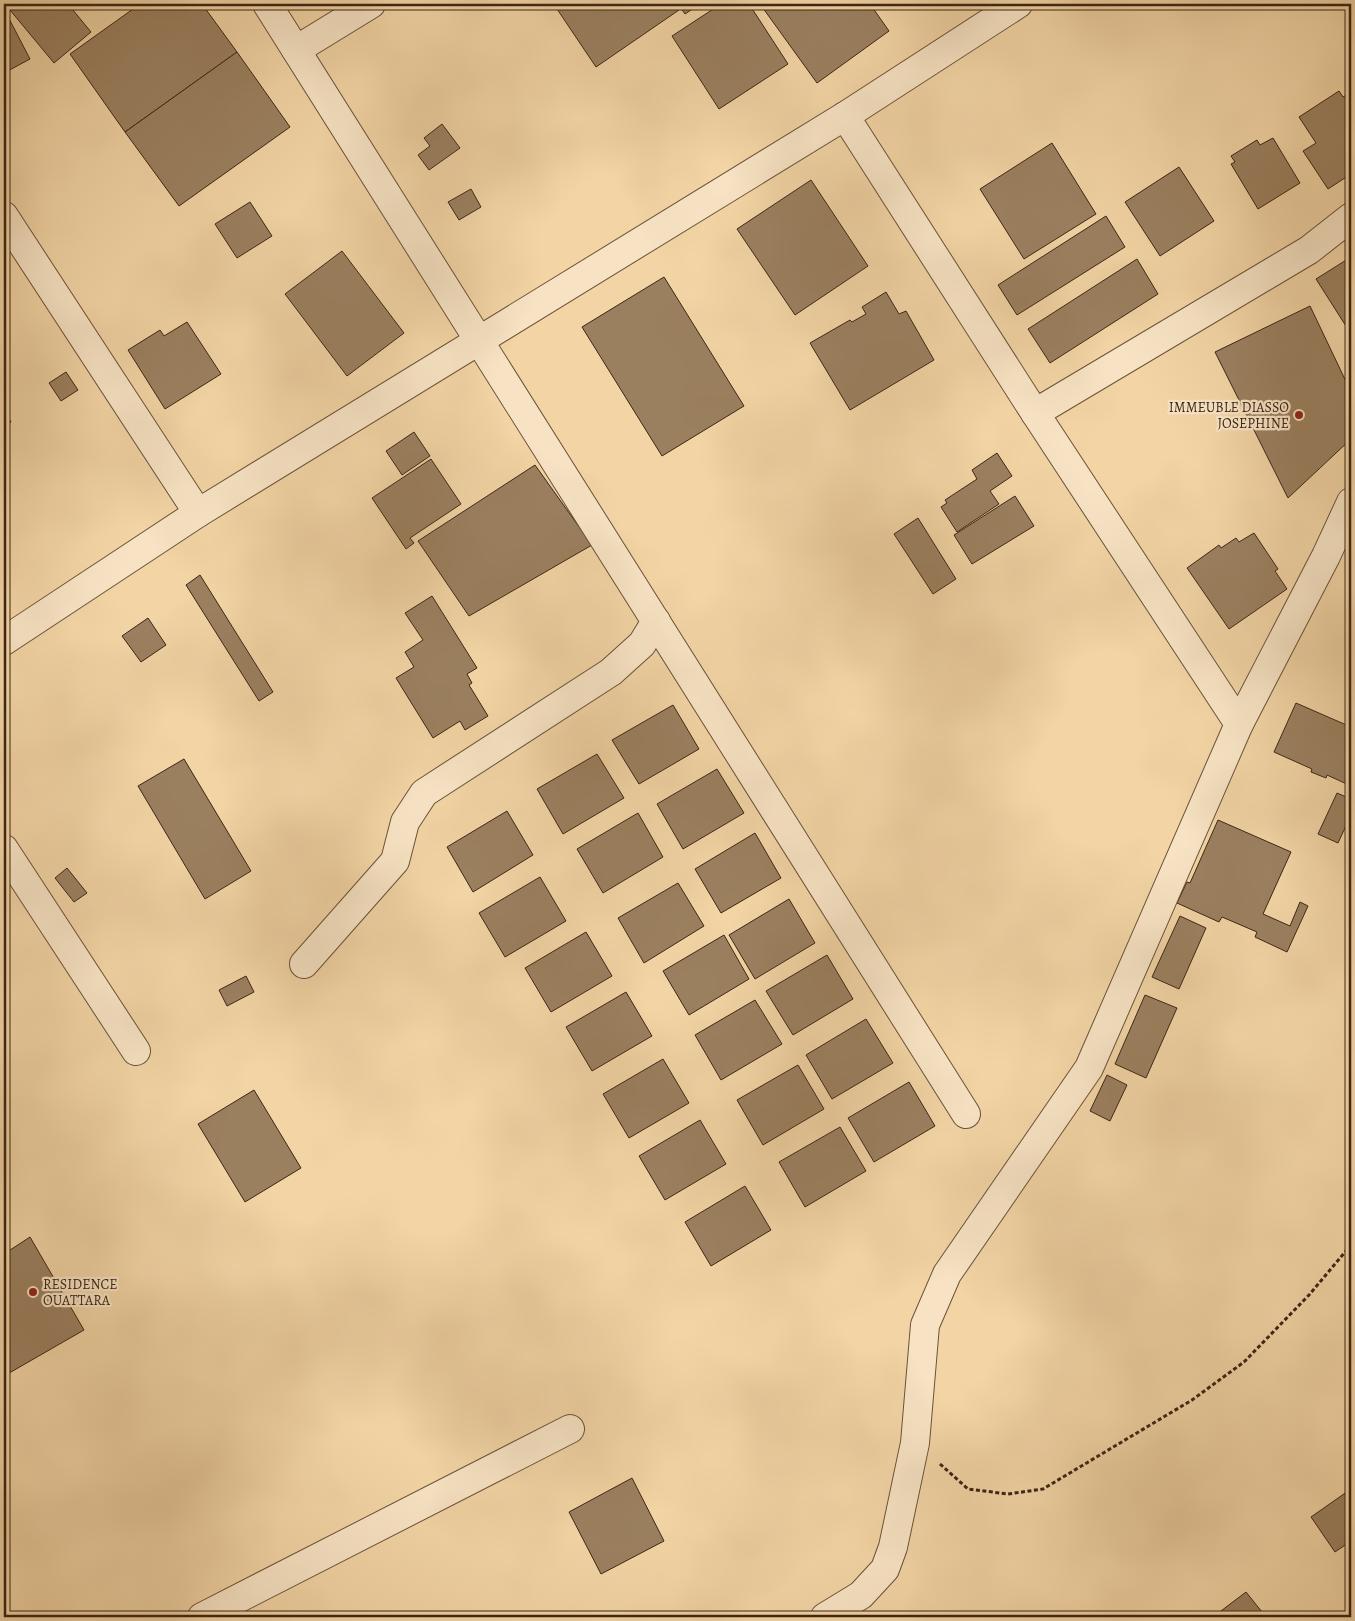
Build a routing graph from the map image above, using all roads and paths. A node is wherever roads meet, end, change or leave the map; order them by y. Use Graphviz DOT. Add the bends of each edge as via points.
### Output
graph roads {
  1 [pos="267,4"];
  2 [pos="371,4"];
  3 [pos="1018,4"];
  4 [pos="296,50"];
  5 [pos="845,116"];
  6 [pos="4,216"];
  7 [pos="1351,217"];
  8 [pos="480,342"];
  9 [pos="1034,413"];
  10 [pos="1351,502"];
  11 [pos="198,513"];
  12 [pos="656,621"];
  13 [pos="4,641"];
  14 [pos="1239,724"];
  15 [pos="4,849"];
  16 [pos="304,964"];
  17 [pos="136,1051"];
  18 [pos="966,1114"];
  19 [pos="1351,1245"];
  20 [pos="570,1429"];
  21 [pos="915,1443"];
  22 [pos="202,1617"];
  23 [pos="825,1617"];
  1 -- 4 [label="street"];
  2 -- 4 [label="street"];
  3 -- 5 [label="street"];
  4 -- 8 [label="street"];
  5 -- 8 [label="street"];
  5 -- 9 [label="street"];
  6 -- 11 [label="street"];
  7 -- 9 [label="street" via="1309,250"];
  8 -- 11 [label="street"];
  8 -- 12 [label="street"];
  9 -- 14 [label="street"];
  10 -- 14 [label="street"];
  11 -- 13 [label="street"];
  12 -- 16 [label="street" via="642,644 611,672 424,793 405,822 394,862"];
  12 -- 18 [label="street"];
  14 -- 21 [label="street" via="1089,1068 947,1274 925,1325"];
  15 -- 17 [label="street"];
  19 -- 21 [label="path" via="1309,1295 1244,1362 1192,1400 1043,1489 1008,1494 968,1489"];
  20 -- 22 [label="street"];
  21 -- 23 [label="street" via="893,1547 885,1569 862,1595"];
}
